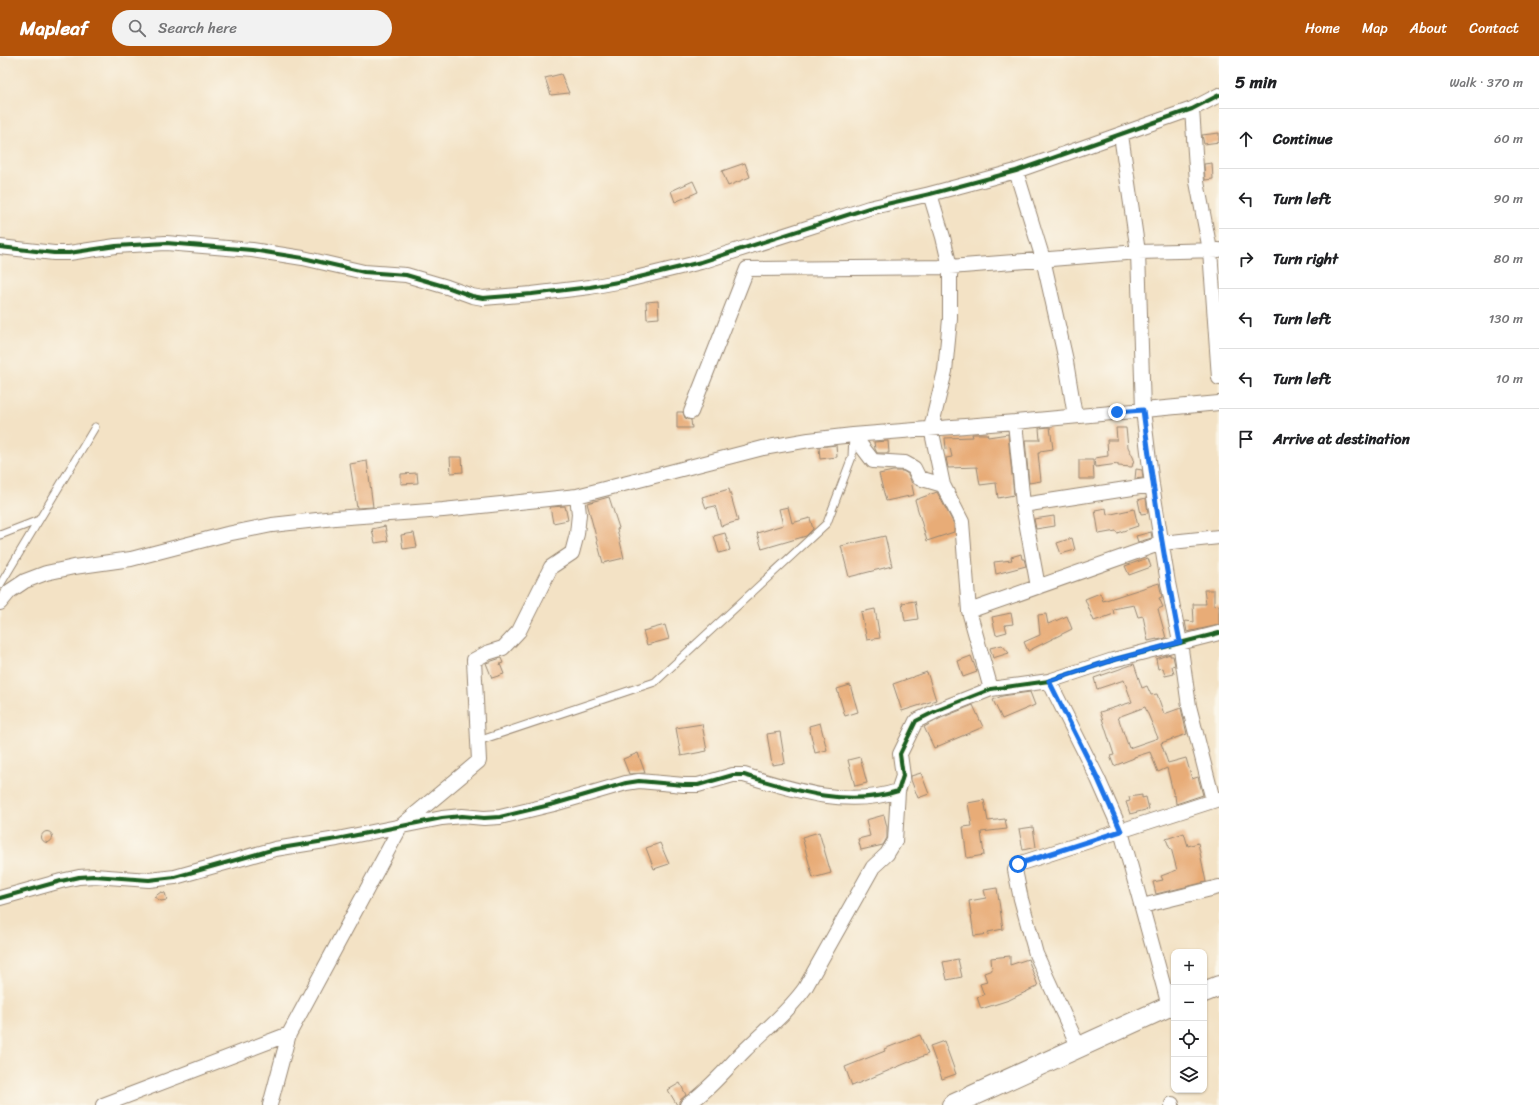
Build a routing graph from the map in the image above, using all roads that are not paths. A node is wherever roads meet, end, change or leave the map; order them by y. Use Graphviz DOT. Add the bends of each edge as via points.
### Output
graph roads {
  1 [pos="1219,95"];
  2 [pos="1192,109"];
  3 [pos="1121,135"];
  4 [pos="1016,172"];
  5 [pos="930,194"];
  6 [pos="0,247"];
  7 [pos="1214,250"];
  8 [pos="1138,252"];
  9 [pos="1043,260"];
  10 [pos="950,267"];
  11 [pos="1219,378"];
  12 [pos="1219,403"];
  13 [pos="1143,410"];
  14 [pos="691,412"];
  15 [pos="1075,416"];
  16 [pos="1015,422"];
  17 [pos="95,427"];
  18 [pos="931,428"];
  19 [pos="853,435"];
  20 [pos="943,484"];
  21 [pos="1152,484"];
  22 [pos="577,496"];
  23 [pos="1023,505"];
  24 [pos="40,520"];
  25 [pos="0,535"];
  26 [pos="1219,537"];
  27 [pos="1162,543"];
  28 [pos="0,585"];
  29 [pos="1038,587"];
  30 [pos="0,603"];
  31 [pos="969,611"];
  32 [pos="1219,634"];
  33 [pos="1180,642"];
  34 [pos="1049,681"];
  35 [pos="991,689"];
  36 [pos="478,741"];
  37 [pos="898,791"];
  38 [pos="1216,800"];
  39 [pos="401,826"];
  40 [pos="1121,831"];
  41 [pos="1219,887"];
  42 [pos="0,898"];
  43 [pos="1142,906"];
  44 [pos="1219,986"];
  45 [pos="1207,991"];
  46 [pos="1171,1002"];
  47 [pos="1171,1005"];
  48 [pos="289,1034"];
  49 [pos="1079,1048"];
  50 [pos="103,1105"];
  51 [pos="270,1105"];
  52 [pos="687,1105"];
  53 [pos="952,1105"];
  1 -- 2 [label="street"];
  2 -- 3 [label="street"];
  2 -- 7 [label="street" via="1198,182"];
  3 -- 4 [label="street"];
  3 -- 8 [label="street"];
  4 -- 5 [label="street"];
  4 -- 9 [label="street"];
  5 -- 6 [label="street" via="869,208 701,262 623,281 483,298 406,276 364,272 252,250 166,243 116,246 69,253"];
  5 -- 10 [label="street"];
  7 -- 8 [label="street"];
  7 -- 11 [label="street"];
  8 -- 9 [label="street"];
  8 -- 13 [label="street"];
  9 -- 10 [label="street"];
  9 -- 15 [label="street"];
  10 -- 14 [label="street" via="747,270"];
  10 -- 18 [label="street" via="950,319 945,371"];
  12 -- 13 [label="street"];
  13 -- 15 [label="street"];
  13 -- 21 [label="street"];
  15 -- 16 [label="street"];
  16 -- 18 [label="street"];
  16 -- 23 [label="street"];
  17 -- 24 [label="lane"];
  18 -- 19 [label="street"];
  18 -- 20 [label="street"];
  19 -- 20 [label="street" via="873,461 905,463 914,468 919,478"];
  19 -- 22 [label="street" via="763,448"];
  19 -- 36 [label="lane" via="852,458 827,523 655,682"];
  20 -- 31 [label="street" via="962,522"];
  21 -- 23 [label="street"];
  21 -- 27 [label="street"];
  22 -- 30 [label="street" via="272,525 227,534 131,560 46,573 25,581 10,591"];
  22 -- 36 [label="street" via="577,534 572,553 552,567 519,631 503,648 474,660"];
  23 -- 29 [label="street"];
  24 -- 25 [label="lane"];
  24 -- 28 [label="lane"];
  26 -- 27 [label="street"];
  27 -- 29 [label="street"];
  27 -- 33 [label="street"];
  29 -- 31 [label="street"];
  31 -- 35 [label="street"];
  32 -- 33 [label="street"];
  33 -- 34 [label="street"];
  33 -- 38 [label="street" via="1189,706"];
  34 -- 35 [label="street"];
  34 -- 40 [label="street"];
  35 -- 37 [label="street" via="952,703 916,721 900,754 903,776"];
  36 -- 39 [label="street" via="480,761"];
  37 -- 39 [label="street" via="884,796 845,798 813,794 733,774 698,785 640,781 626,783 500,817 462,816"];
  37 -- 52 [label="street" via="895,841 887,854 873,866 805,988 794,1003 701,1096"];
  38 -- 40 [label="street"];
  39 -- 42 [label="street" via="275,850 175,877 149,880 79,877"];
  39 -- 48 [label="street"];
  40 -- 43 [label="street"];
  40 -- 49 [label="street" via="1021,862 1015,870 1036,954"];
  41 -- 43 [label="street"];
  43 -- 46 [label="street"];
  44 -- 45 [label="street"];
  47 -- 49 [label="street"];
  48 -- 50 [label="street"];
  48 -- 51 [label="street"];
  49 -- 53 [label="street"];
}
